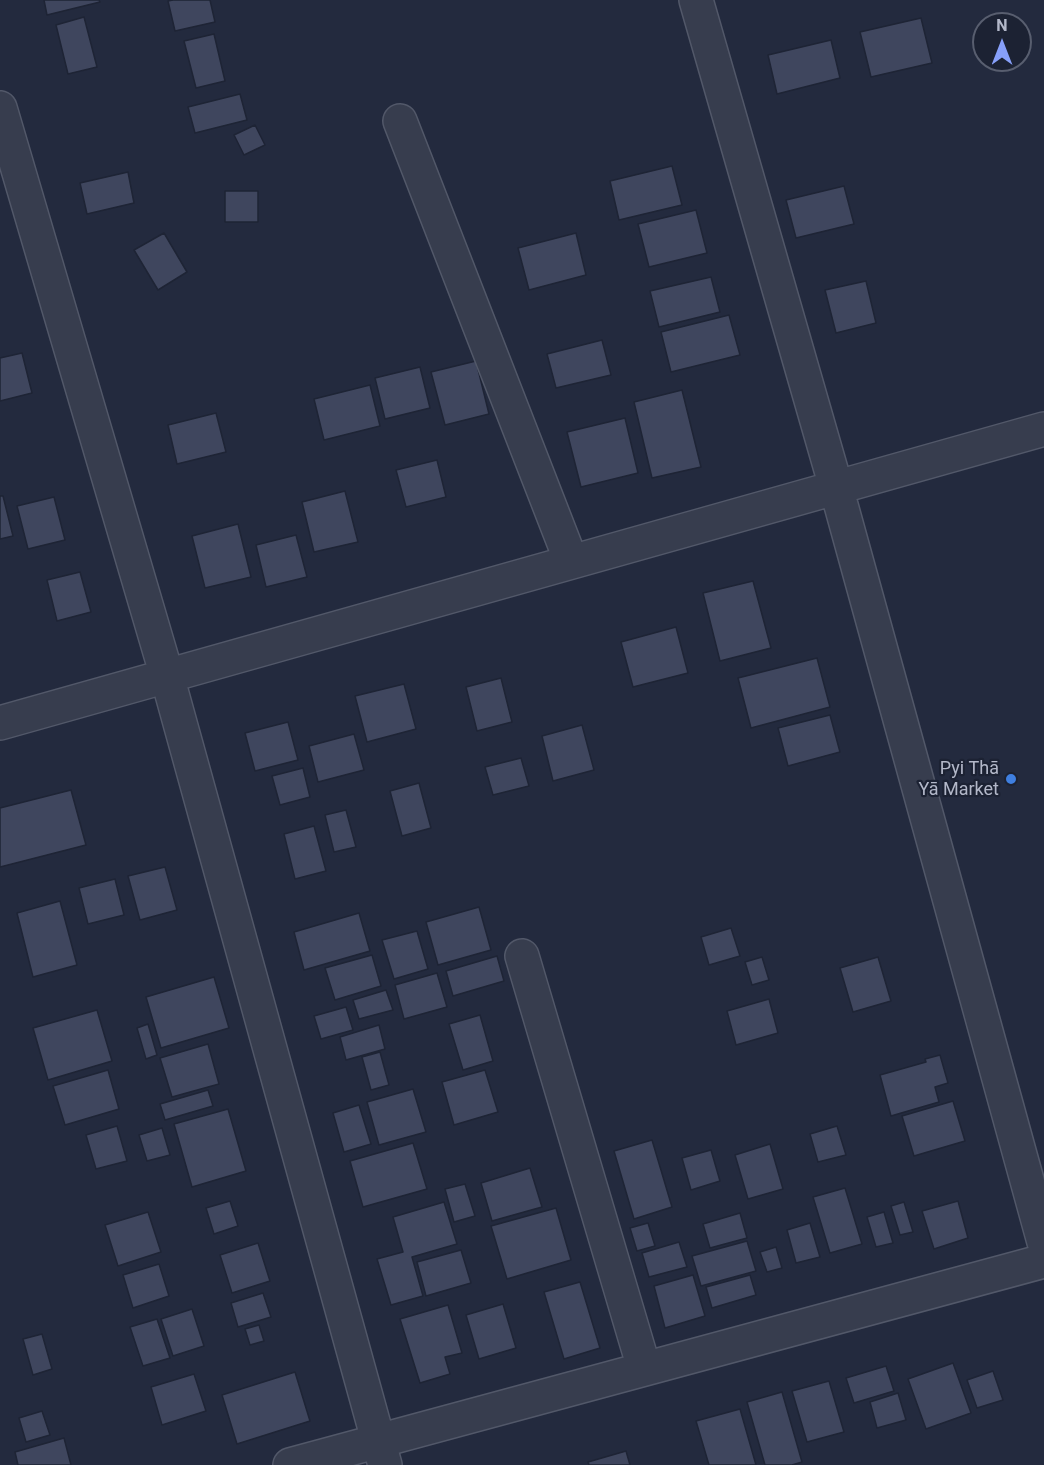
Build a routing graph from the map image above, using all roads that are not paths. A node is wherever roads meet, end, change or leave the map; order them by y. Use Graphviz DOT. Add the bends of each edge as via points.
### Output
graph roads {
  1 [pos="696,0"];
  2 [pos="0,108"];
  3 [pos="400,122"];
  4 [pos="1044,429"];
  5 [pos="836,487"];
  6 [pos="571,561"];
  7 [pos="167,676"];
  8 [pos="0,723"];
  9 [pos="522,956"];
  10 [pos="1044,1242"];
  11 [pos="1044,1261"];
  12 [pos="644,1368"];
  13 [pos="382,1453"];
  14 [pos="290,1465"];
  1 -- 5 [label="street"];
  2 -- 7 [label="street"];
  3 -- 6 [label="street"];
  4 -- 5 [label="street"];
  5 -- 6 [label="street"];
  5 -- 10 [label="street"];
  6 -- 7 [label="street"];
  7 -- 8 [label="street"];
  7 -- 13 [label="street"];
  9 -- 12 [label="street"];
  11 -- 12 [label="street"];
  12 -- 13 [label="street"];
  13 -- 14 [label="street"];
}
